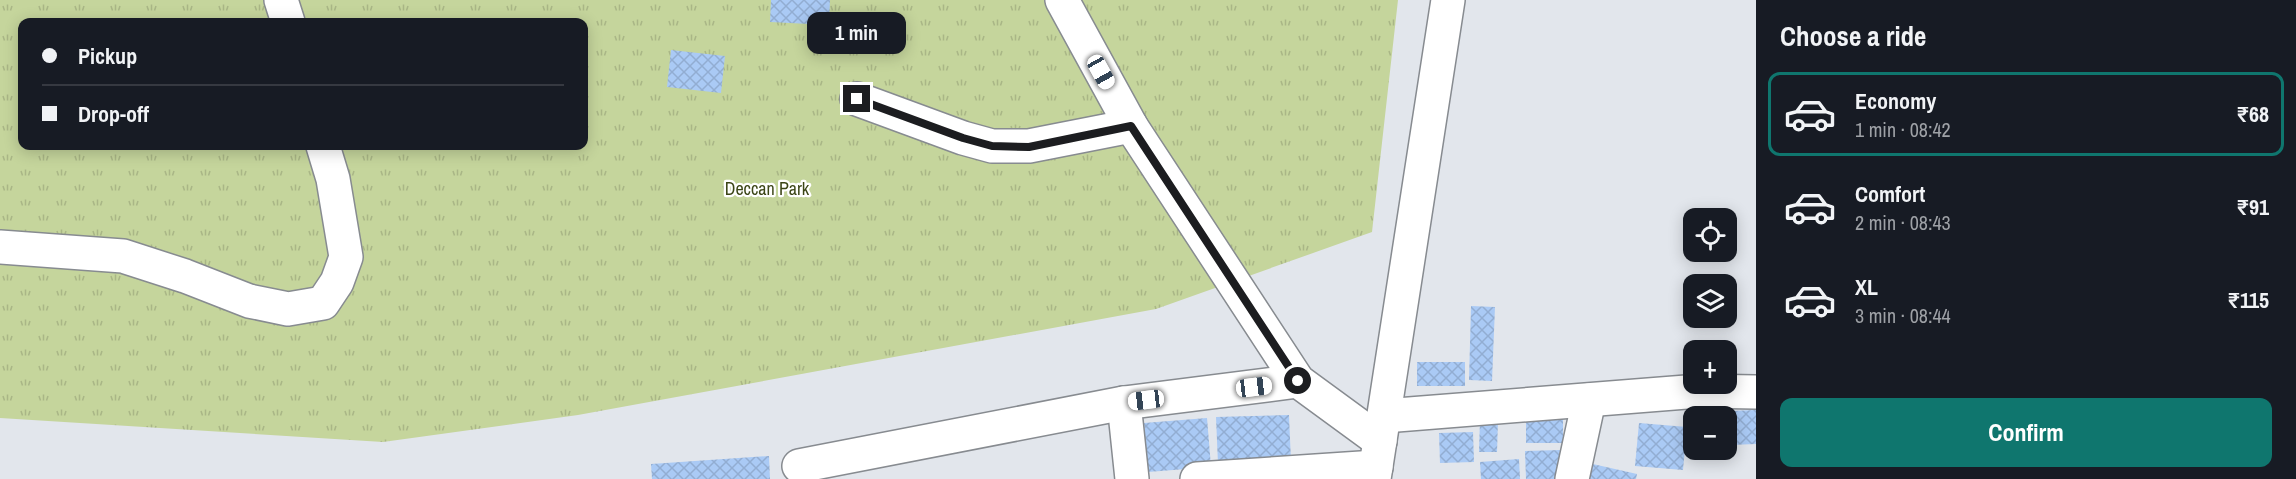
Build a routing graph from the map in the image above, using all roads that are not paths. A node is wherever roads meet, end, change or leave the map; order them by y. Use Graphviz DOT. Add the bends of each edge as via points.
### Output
graph roads {
  1 [pos="281,0"];
  2 [pos="1062,0"];
  3 [pos="1448,0"];
  4 [pos="287,18"];
  5 [pos="857,99"];
  6 [pos="1131,126"];
  7 [pos="324,150"];
  8 [pos="0,247"];
  9 [pos="1298,381"];
  10 [pos="1756,392"];
  11 [pos="1588,400"];
  12 [pos="1124,403"];
  13 [pos="1379,451"];
  14 [pos="799,466"];
  15 [pos="1132,479"];
  16 [pos="1197,479"];
  17 [pos="1572,479"];
  1 -- 4 [label="street"];
  2 -- 6 [label="street"];
  3 -- 13 [label="street"];
  5 -- 6 [label="street" via="992,146 1029,147"];
  6 -- 9 [label="street"];
  7 -- 8 [label="street" via="346,257 337,282 322,303 288,309 249,301 123,256"];
  9 -- 12 [label="street"];
  9 -- 13 [label="street"];
  10 -- 11 [label="street" via="1699,391"];
  11 -- 13 [label="street"];
  11 -- 17 [label="street"];
  12 -- 14 [label="street"];
  12 -- 15 [label="street"];
  13 -- 16 [label="street"];
}
